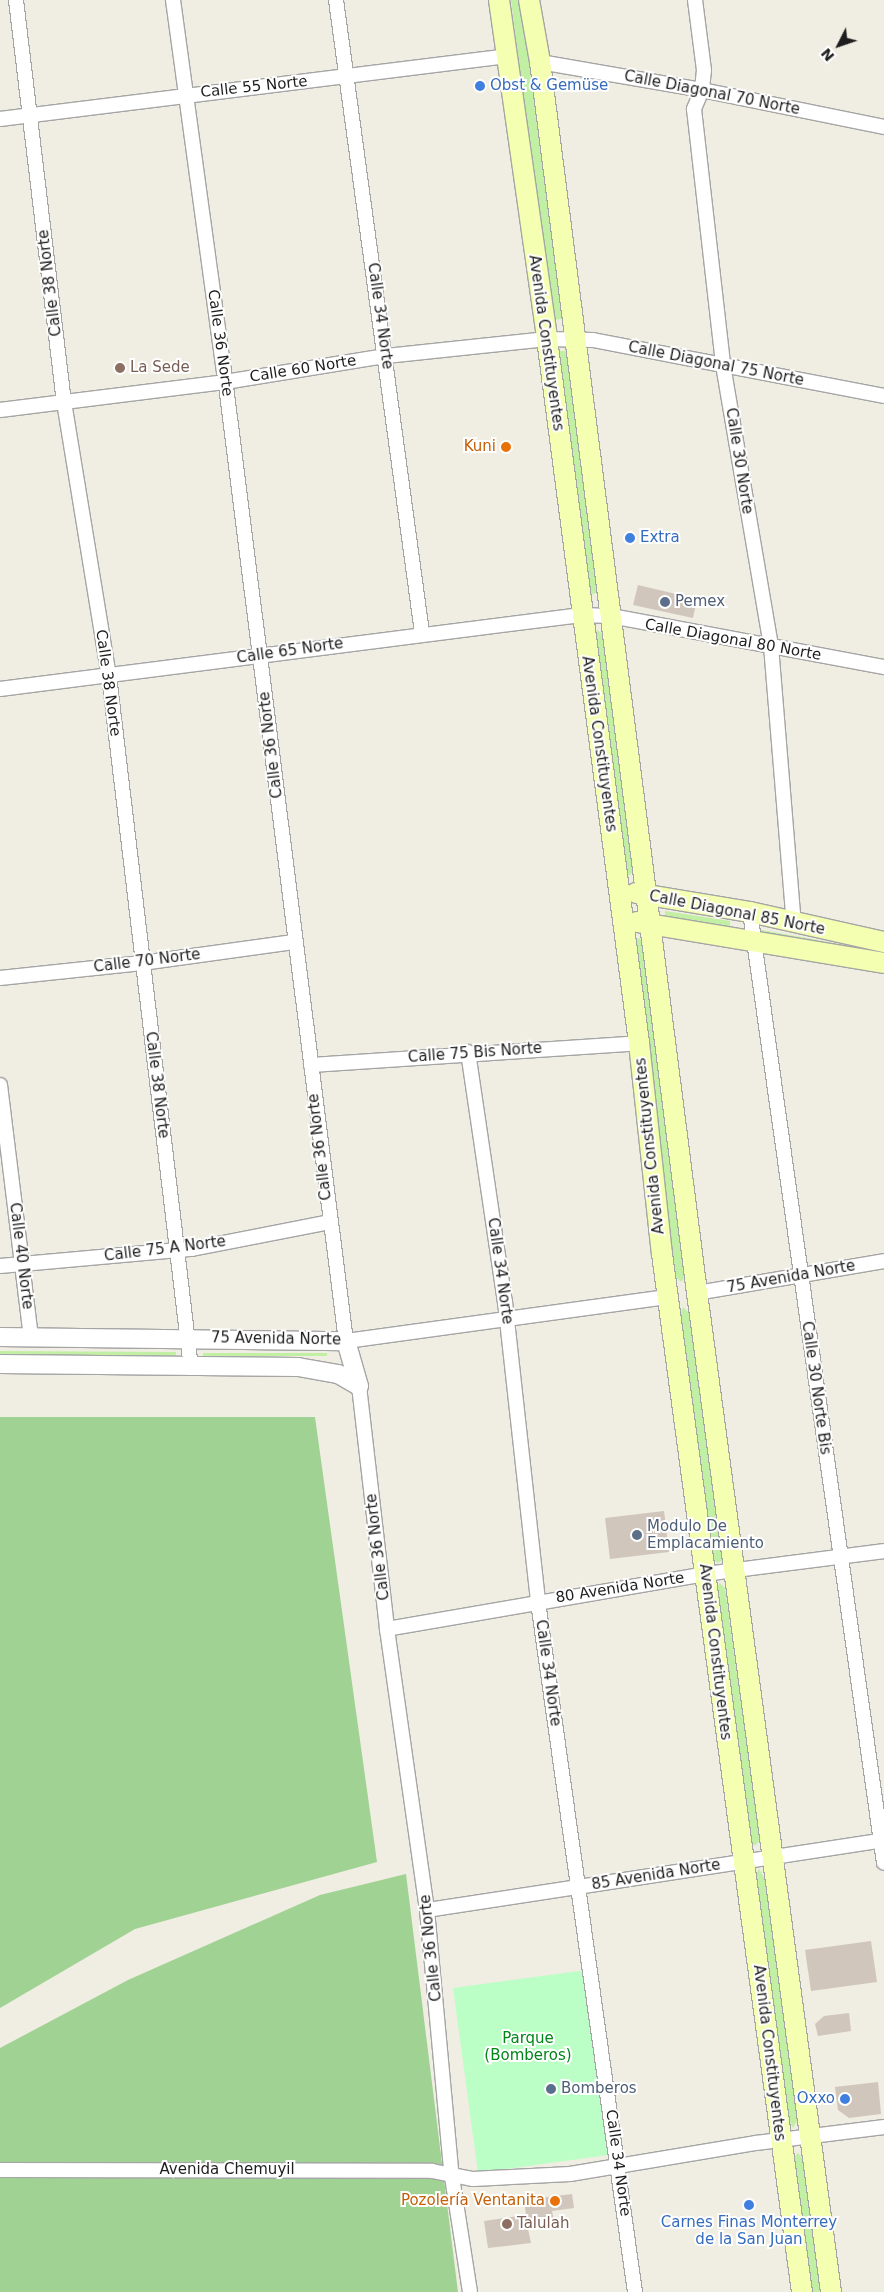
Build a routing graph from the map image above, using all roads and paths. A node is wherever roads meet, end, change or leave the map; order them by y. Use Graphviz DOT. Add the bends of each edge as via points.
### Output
graph roads {
  1 [pos="16,0"];
  2 [pos="172,0"];
  3 [pos="336,0"];
  4 [pos="499,0"];
  5 [pos="529,0"];
  6 [pos="695,0"];
  7 [pos="508,56"];
  8 [pos="540,62"];
  9 [pos="348,77"];
  10 [pos="702,90"];
  11 [pos="186,95"];
  12 [pos="30,115"];
  13 [pos="0,119"];
  14 [pos="884,127"];
  15 [pos="547,339"];
  16 [pos="575,340"];
  17 [pos="386,356"];
  18 [pos="723,365"];
  19 [pos="225,382"];
  20 [pos="884,396"];
  21 [pos="64,402"];
  22 [pos="0,410"];
  23 [pos="581,615"];
  24 [pos="611,616"];
  25 [pos="422,633"];
  26 [pos="771,646"];
  27 [pos="260,656"];
  28 [pos="884,668"];
  29 [pos="109,676"];
  30 [pos="0,689"];
  31 [pos="619,890"];
  32 [pos="646,895"];
  33 [pos="750,912"];
  34 [pos="623,919"];
  35 [pos="794,923"];
  36 [pos="650,925"];
  37 [pos="754,941"];
  38 [pos="294,942"];
  39 [pos="884,942"];
  40 [pos="142,963"];
  41 [pos="884,964"];
  42 [pos="0,978"];
  43 [pos="639,1043"];
  44 [pos="468,1052"];
  45 [pos="311,1064"];
  46 [pos="0,1085"];
  47 [pos="329,1222"];
  48 [pos="177,1249"];
  49 [pos="884,1261"];
  50 [pos="22,1264"];
  51 [pos="0,1266"];
  52 [pos="800,1277"];
  53 [pos="697,1293"];
  54 [pos="669,1297"];
  55 [pos="507,1321"];
  56 [pos="0,1337"];
  57 [pos="189,1337"];
  58 [pos="31,1338"];
  59 [pos="346,1341"];
  60 [pos="0,1364"];
  61 [pos="191,1368"];
  62 [pos="359,1386"];
  63 [pos="884,1551"];
  64 [pos="841,1557"];
  65 [pos="735,1570"];
  66 [pos="705,1574"];
  67 [pos="538,1602"];
  68 [pos="387,1629"];
  69 [pos="882,1841"];
  70 [pos="775,1859"];
  71 [pos="742,1862"];
  72 [pos="884,1863"];
  73 [pos="580,1887"];
  74 [pos="427,1910"];
  75 [pos="884,2127"];
  76 [pos="811,2136"];
  77 [pos="780,2142"];
  78 [pos="618,2165"];
  79 [pos="0,2170"];
  80 [pos="452,2177"];
  81 [pos="470,2292"];
  82 [pos="635,2292"];
  83 [pos="802,2292"];
  84 [pos="831,2292"];
  1 -- 12 [label="street, Calle 38 Norte"];
  2 -- 11 [label="street, Calle 36 Norte"];
  3 -- 9 [label="street, Calle 34 Norte"];
  4 -- 7 [label="main road, Avenida Constituyentes"];
  5 -- 8 [label="main road, Avenida Constituyentes"];
  6 -- 10 [label="street, Calle 30 Norte" via="704,70"];
  7 -- 9 [label="street, Calle 55 Norte"];
  7 -- 15 [label="main road, Avenida Constituyentes"];
  8 -- 10 [label="street, Calle Diagonal 70 Norte"];
  8 -- 16 [label="main road, Avenida Constituyentes"];
  9 -- 11 [label="street, Calle 55 Norte"];
  9 -- 17 [label="street, Calle 34 Norte"];
  10 -- 14 [label="street, Calle Diagonal 70 Norte"];
  10 -- 18 [label="street, Calle 30 Norte" via="694,109"];
  11 -- 12 [label="street, Calle 55 Norte"];
  11 -- 19 [label="street, Calle 36 Norte"];
  12 -- 13 [label="street, Calle 55 Norte"];
  12 -- 21 [label="street, Calle 38 Norte"];
  15 -- 16 [label="street, Calle Diagonal 75 Norte"];
  15 -- 17 [label="street, Calle 60 Norte"];
  15 -- 23 [label="main road, Avenida Constituyentes"];
  16 -- 18 [label="street, Calle Diagonal 75 Norte" via="593,340"];
  16 -- 24 [label="main road, Avenida Constituyentes"];
  17 -- 19 [label="street, Calle 60 Norte"];
  17 -- 25 [label="street, Calle 34 Norte"];
  18 -- 20 [label="street, Calle Diagonal 75 Norte"];
  18 -- 26 [label="street, Calle 30 Norte"];
  19 -- 21 [label="street, Calle 60 Norte"];
  19 -- 27 [label="street, Calle 36 Norte"];
  21 -- 22 [label="street, Calle 60 Norte"];
  21 -- 29 [label="street, Calle 38 Norte"];
  23 -- 24 [label="street, Calle Diagonal 80 Norte"];
  23 -- 25 [label="street, Calle 65 Norte"];
  23 -- 31 [label="main road, Avenida Constituyentes"];
  24 -- 26 [label="street, Calle Diagonal 80 Norte"];
  24 -- 32 [label="main road, Avenida Constituyentes"];
  25 -- 27 [label="street, Calle 65 Norte"];
  26 -- 28 [label="street, Calle Diagonal 80 Norte"];
  26 -- 35 [label="street, Calle 30 Norte"];
  27 -- 29 [label="street, Calle 65 Norte"];
  27 -- 38 [label="street, Calle 36 Norte"];
  29 -- 30 [label="street, Calle 65 Norte"];
  29 -- 40 [label="street, Calle 38 Norte"];
  31 -- 32 [label="main road, Calle Diagonal 85 Norte"];
  31 -- 34 [label="main road, Avenida Constituyentes"];
  32 -- 33 [label="main road, Calle Diagonal 85 Norte"];
  32 -- 36 [label="main road, Avenida Constituyentes"];
  33 -- 35 [label="main road, Calle Diagonal 85 Norte"];
  33 -- 37 [label="street, Calle 30 Norte Bis"];
  34 -- 36 [label="main road, Calle Diagonal 85 Norte"];
  34 -- 43 [label="main road, Avenida Constituyentes"];
  35 -- 39 [label="main road, Calle Diagonal 85 Norte"];
  36 -- 37 [label="main road, Calle Diagonal 85 Norte"];
  36 -- 53 [label="main road, Avenida Constituyentes"];
  37 -- 41 [label="main road, Calle Diagonal 85 Norte"];
  37 -- 52 [label="street, Calle 30 Norte Bis"];
  38 -- 40 [label="street, Calle 70 Norte"];
  38 -- 45 [label="street, Calle 36 Norte"];
  40 -- 42 [label="street, Calle 70 Norte"];
  40 -- 48 [label="street, Calle 38 Norte"];
  43 -- 44 [label="street, Calle 75 Bis Norte"];
  43 -- 54 [label="main road, Avenida Constituyentes"];
  44 -- 45 [label="street, Calle 75 Bis Norte"];
  44 -- 55 [label="street, Calle 34 Norte"];
  45 -- 47 [label="street, Calle 36 Norte"];
  46 -- 50 [label="street, Calle 40 Norte"];
  47 -- 48 [label="street, Calle 75 A Norte"];
  47 -- 59 [label="street, Calle 36 Norte"];
  48 -- 50 [label="street, Calle 75 A Norte"];
  48 -- 57 [label="street, Calle 38 Norte"];
  49 -- 52 [label="street, 75 Avenida Norte"];
  50 -- 51 [label="street, Calle 75 A Norte"];
  50 -- 58 [label="street, Calle 40 Norte"];
  52 -- 53 [label="street, 75 Avenida Norte"];
  52 -- 64 [label="street, Calle 30 Norte Bis"];
  53 -- 65 [label="main road, Avenida Constituyentes"];
  54 -- 55 [label="street, 75 Avenida Norte"];
  54 -- 66 [label="main road, Avenida Constituyentes"];
  55 -- 59 [label="street, 75 Avenida Norte"];
  55 -- 67 [label="street, Calle 34 Norte"];
  56 -- 58 [label="street, 75 Avenida Norte"];
  57 -- 58 [label="street, 75 Avenida Norte"];
  57 -- 59 [label="street, 75 Avenida Norte"];
  57 -- 61 [label="street, Calle 38 Norte"];
  59 -- 62 [label="street, Calle 36 Norte"];
  60 -- 61 [label="street, 75 Avenida Norte"];
  61 -- 62 [label="street, 75 Avenida Norte" via="298,1366 338,1374"];
  62 -- 68 [label="street, Calle 36 Norte"];
  63 -- 64 [label="street, 80 Avenida Norte"];
  64 -- 65 [label="street, 80 Avenida Norte"];
  64 -- 69 [label="street, Calle 30 Norte Bis"];
  65 -- 66 [label="street, 80 Avenida Norte"];
  65 -- 70 [label="main road, Avenida Constituyentes"];
  66 -- 67 [label="street, 80 Avenida Norte"];
  66 -- 71 [label="main road, Avenida Constituyentes"];
  67 -- 68 [label="street, 80 Avenida Norte"];
  67 -- 73 [label="street, Calle 34 Norte"];
  68 -- 74 [label="street, Calle 36 Norte"];
  69 -- 70 [label="street, 85 Avenida Norte"];
  69 -- 72 [label="street, Calle 30 Norte Bis"];
  70 -- 71 [label="street, 85 Avenida Norte"];
  70 -- 76 [label="main road, Avenida Constituyentes"];
  71 -- 73 [label="street, 85 Avenida Norte"];
  71 -- 77 [label="main road, Avenida Constituyentes" via="765,2002"];
  73 -- 74 [label="street, 85 Avenida Norte"];
  73 -- 78 [label="street, Calle 34 Norte"];
  74 -- 80 [label="street, Calle 36 Norte"];
  75 -- 76 [label="street, Avenida Chemuyil"];
  76 -- 77 [label="street, Avenida Chemuyil"];
  76 -- 84 [label="main road, Avenida Constituyentes"];
  77 -- 78 [label="street, Avenida Chemuyil"];
  77 -- 83 [label="main road, Avenida Constituyentes"];
  78 -- 80 [label="street, Avenida Chemuyil" via="570,2174 474,2180"];
  78 -- 82 [label="street, Calle 34 Norte"];
  79 -- 80 [label="street, Avenida Chemuyil" via="432,2171"];
  80 -- 81 [label="street, Calle 36 Norte"];
}
